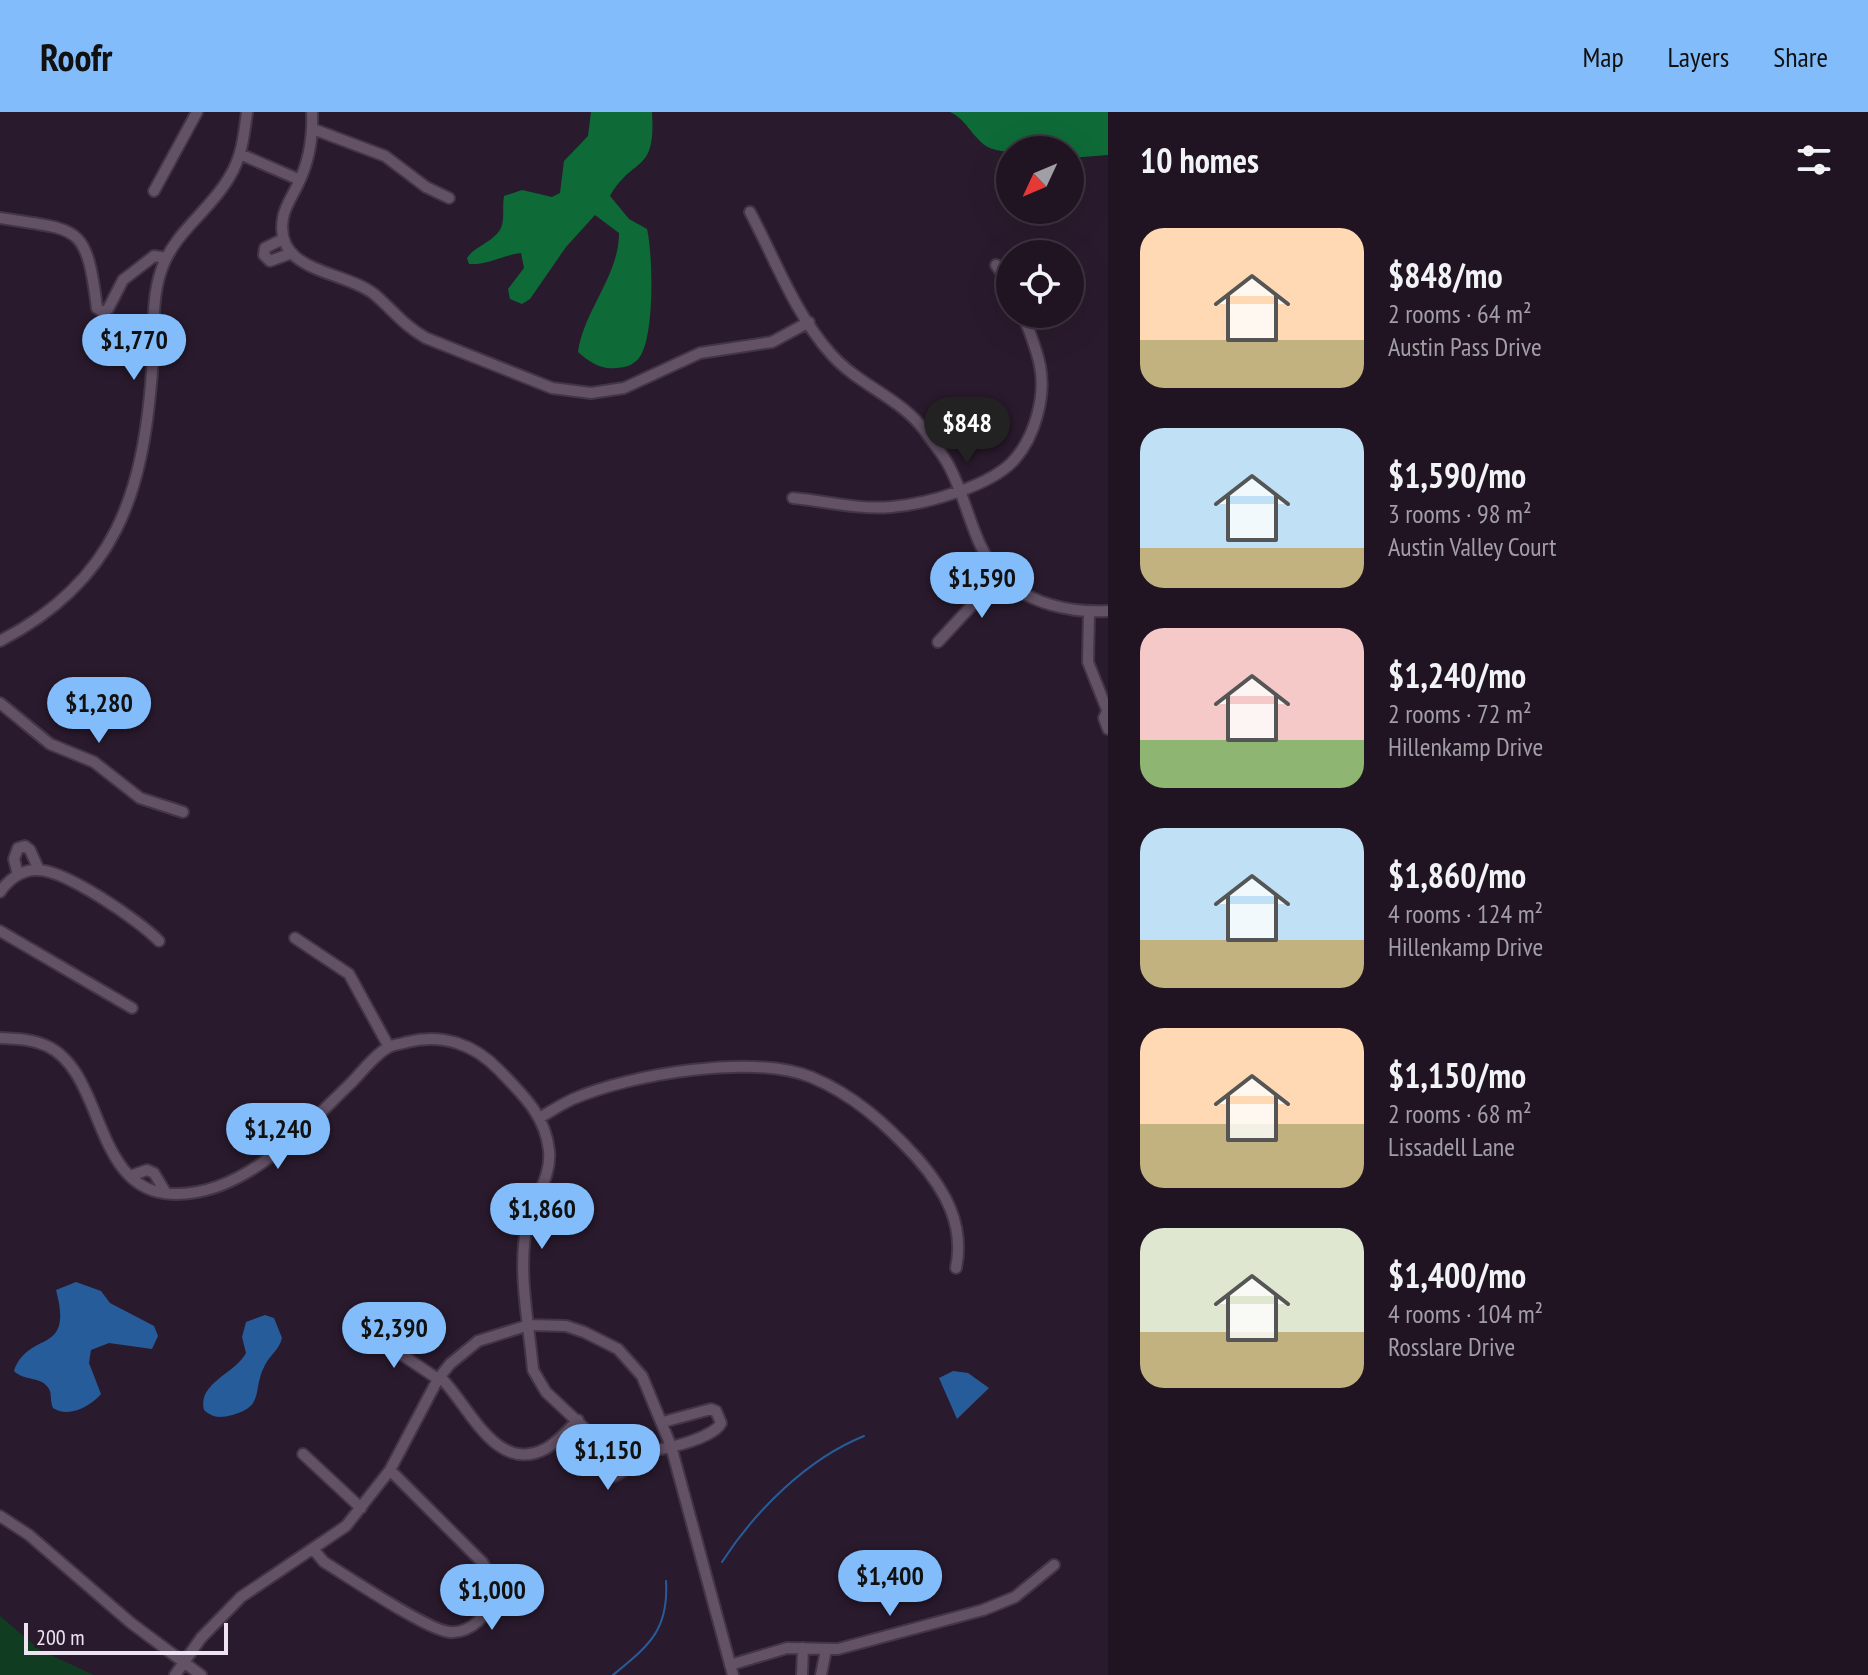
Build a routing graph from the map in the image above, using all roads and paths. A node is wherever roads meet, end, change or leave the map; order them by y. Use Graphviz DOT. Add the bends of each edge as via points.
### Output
graph roads {
  1 [pos="197,112"];
  2 [pos="247,112"];
  3 [pos="312,112"];
  4 [pos="313,129"];
  5 [pos="240,154"];
  6 [pos="300,180"];
  7 [pos="154,191"];
  8 [pos="449,198"];
  9 [pos="750,212"];
  10 [pos="0,218"];
  11 [pos="283,239"];
  12 [pos="292,253"];
  13 [pos="166,258"];
  14 [pos="809,322"];
  15 [pos="1027,328"];
  16 [pos="959,491"];
  17 [pos="793,498"];
  18 [pos="1000,575"];
  19 [pos="1108,611"];
  20 [pos="1089,612"];
  21 [pos="0,641"];
  22 [pos="938,642"];
  23 [pos="0,703"];
  24 [pos="1108,710"];
  25 [pos="1108,729"];
  26 [pos="183,812"];
  27 [pos="39,870"];
  28 [pos="18,875"];
  29 [pos="0,892"];
  30 [pos="0,931"];
  31 [pos="295,938"];
  32 [pos="159,941"];
  33 [pos="132,1008"];
  34 [pos="0,1038"];
  35 [pos="389,1047"];
  36 [pos="541,1117"];
  37 [pos="956,1268"];
  38 [pos="529,1325"];
  39 [pos="368,1332"];
  40 [pos="439,1378"];
  41 [pos="578,1420"];
  42 [pos="663,1422"];
  43 [pos="671,1446"];
  44 [pos="614,1453"];
  45 [pos="303,1454"];
  46 [pos="627,1455"];
  47 [pos="390,1470"];
  48 [pos="361,1508"];
  49 [pos="0,1516"];
  50 [pos="313,1549"];
  51 [pos="1054,1565"];
  52 [pos="803,1648"];
  53 [pos="826,1650"];
  54 [pos="184,1662"];
  55 [pos="732,1670"];
  56 [pos="175,1675"];
  57 [pos="201,1675"];
  58 [pos="802,1675"];
  59 [pos="821,1675"];
  1 -- 7 [label="street"];
  2 -- 5 [label="street"];
  3 -- 4 [label="street"];
  4 -- 6 [label="street"];
  4 -- 8 [label="street" via="377,152"];
  5 -- 6 [label="street"];
  5 -- 13 [label="street" via="229,178 177,237"];
  6 -- 11 [label="street" via="283,219"];
  9 -- 14 [label="street"];
  10 -- 13 [label="street" via="47,224 80,238 93,271 97,308 103,312 123,280 154,256"];
  11 -- 12 [label="street"];
  11 -- 12 [label="street" via="265,248 264,255 276,261"];
  12 -- 14 [label="street" via="313,270 335,274 375,295 426,338 580,394 624,388 700,353 772,342"];
  13 -- 21 [label="street" via="155,294 150,401 130,497 112,539 84,581 43,618"];
  14 -- 16 [label="street" via="833,356 923,428"];
  15 -- 16 [label="street" via="1040,367 1041,395 1027,442 1014,460"];
  16 -- 17 [label="street" via="889,508"];
  16 -- 18 [label="street"];
  18 -- 20 [label="street" via="1040,601"];
  18 -- 22 [label="street"];
  19 -- 20 [label="street"];
  20 -- 24 [label="street" via="1088,662"];
  23 -- 26 [label="street" via="50,744 94,762 140,798"];
  24 -- 25 [label="street"];
  27 -- 28 [label="street"];
  27 -- 28 [label="street" via="25,846 18,848 14,859"];
  27 -- 32 [label="street" via="62,876 144,925"];
  28 -- 29 [label="street"];
  30 -- 33 [label="street"];
  31 -- 35 [label="street" via="349,974"];
  34 -- 35 [label="street" via="25,1039 64,1059 110,1149 130,1176 148,1188 176,1194 211,1187 265,1160"];
  35 -- 36 [label="street" via="424,1037 463,1044 491,1062"];
  36 -- 37 [label="street" via="598,1091 676,1072 754,1068 809,1076 863,1105 927,1170 954,1217 960,1246"];
  36 -- 38 [label="street" via="549,1153 547,1175 526,1235"];
  38 -- 40 [label="street" via="478,1341"];
  38 -- 41 [label="street" via="538,1381"];
  38 -- 42 [label="street" via="566,1326 618,1349 642,1376"];
  39 -- 40 [label="street"];
  40 -- 41 [label="street" via="453,1388 495,1445 509,1451 527,1455 544,1450"];
  40 -- 47 [label="street"];
  41 -- 44 [label="street"];
  42 -- 43 [label="street"];
  42 -- 43 [label="street" via="711,1409 720,1417 714,1433"];
  43 -- 46 [label="street"];
  43 -- 55 [label="street"];
  44 -- 46 [label="street"];
  44 -- 46 [label="street" via="608,1469 615,1476 622,1472"];
  45 -- 48 [label="street"];
  47 -- 48 [label="street"];
  47 -- 50 [label="street" via="488,1570 494,1595 481,1619 466,1629 441,1630 324,1562"];
  48 -- 50 [label="street" via="338,1533"];
  49 -- 54 [label="street"];
  50 -- 54 [label="street" via="241,1597"];
  51 -- 53 [label="street" via="1004,1603"];
  52 -- 53 [label="street"];
  52 -- 55 [label="street" via="787,1648"];
  52 -- 58 [label="street"];
  53 -- 59 [label="street"];
  54 -- 56 [label="street"];
  54 -- 57 [label="street"];
}
